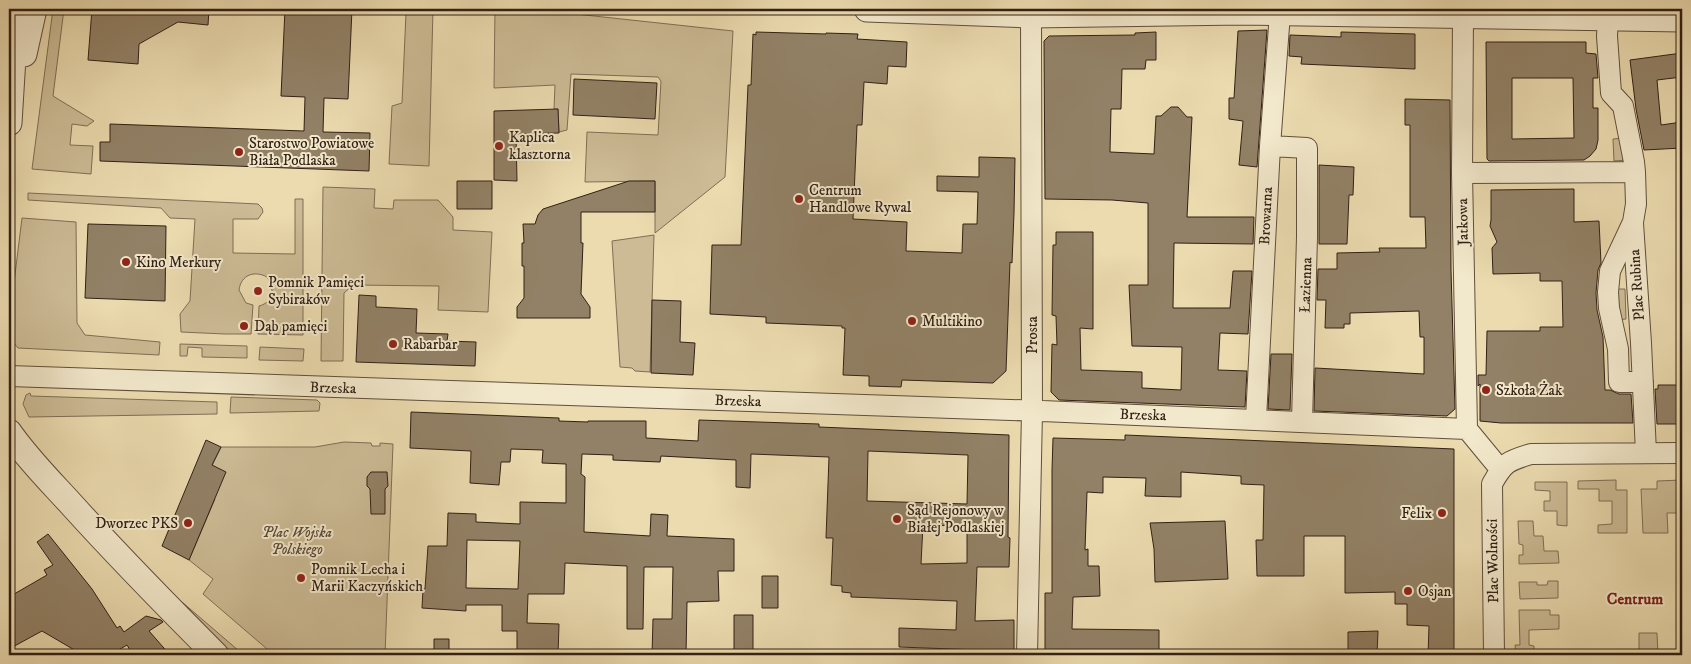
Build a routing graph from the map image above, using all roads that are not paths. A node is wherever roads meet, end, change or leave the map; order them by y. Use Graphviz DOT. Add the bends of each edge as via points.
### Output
graph roads {
  1 [pos="16,9"];
  2 [pos="34,9"];
  3 [pos="866,9"];
  4 [pos="1242,10"];
  5 [pos="1361,11"];
  6 [pos="1280,13"];
  7 [pos="1031,15"];
  8 [pos="1463,15"];
  9 [pos="1608,17"];
  10 [pos="1682,19"];
  11 [pos="10,111"];
  12 [pos="1270,146"];
  13 [pos="1635,172"];
  14 [pos="1462,173"];
  15 [pos="1633,222"];
  16 [pos="1618,349"];
  17 [pos="1641,349"];
  18 [pos="9,376"];
  19 [pos="1643,382"];
  20 [pos="1032,411"];
  21 [pos="1256,420"];
  22 [pos="1302,421"];
  23 [pos="1467,430"];
  24 [pos="12,440"];
  25 [pos="1682,452"];
  26 [pos="1646,453"];
  27 [pos="1500,469"];
  28 [pos="216,655"];
  29 [pos="1027,655"];
  30 [pos="1494,655"];
  1 -- 11 [label="street"];
  2 -- 11 [label="street"];
  3 -- 7 [label="street"];
  4 -- 6 [label="street"];
  4 -- 7 [label="street"];
  5 -- 6 [label="street"];
  5 -- 8 [label="street"];
  6 -- 12 [label="street, Browarna"];
  7 -- 20 [label="street, Prosta"];
  8 -- 9 [label="street"];
  8 -- 14 [label="street, Jatkowa"];
  9 -- 10 [label="street"];
  9 -- 13 [label="street, Plac Rubina" via="1611,93 1623,106"];
  12 -- 21 [label="street, Browarna"];
  12 -- 22 [label="street, Łazienna" via="1307,148"];
  13 -- 14 [label="street"];
  13 -- 15 [label="street, Plac Rubina"];
  14 -- 23 [label="street, Jatkowa"];
  15 -- 16 [label="street, Plac Rubina" via="1610,271 1609,308"];
  15 -- 17 [label="street, Plac Rubina"];
  16 -- 17 [label="street"];
  16 -- 19 [label="street, Plac Rubina" via="1619,382"];
  17 -- 19 [label="street, Plac Rubina"];
  18 -- 20 [label="street, Brzeska"];
  19 -- 26 [label="street, Plac Rubina"];
  20 -- 21 [label="street, Brzeska"];
  20 -- 29 [label="street, Prosta"];
  21 -- 22 [label="street, Brzeska"];
  22 -- 23 [label="street, Brzeska"];
  23 -- 27 [label="street"];
  24 -- 28 [label="street" via="142,581"];
  25 -- 26 [label="street"];
  26 -- 27 [label="street" via="1531,454 1509,461"];
  27 -- 30 [label="street, Plac Wolności" via="1492,484"];
}
